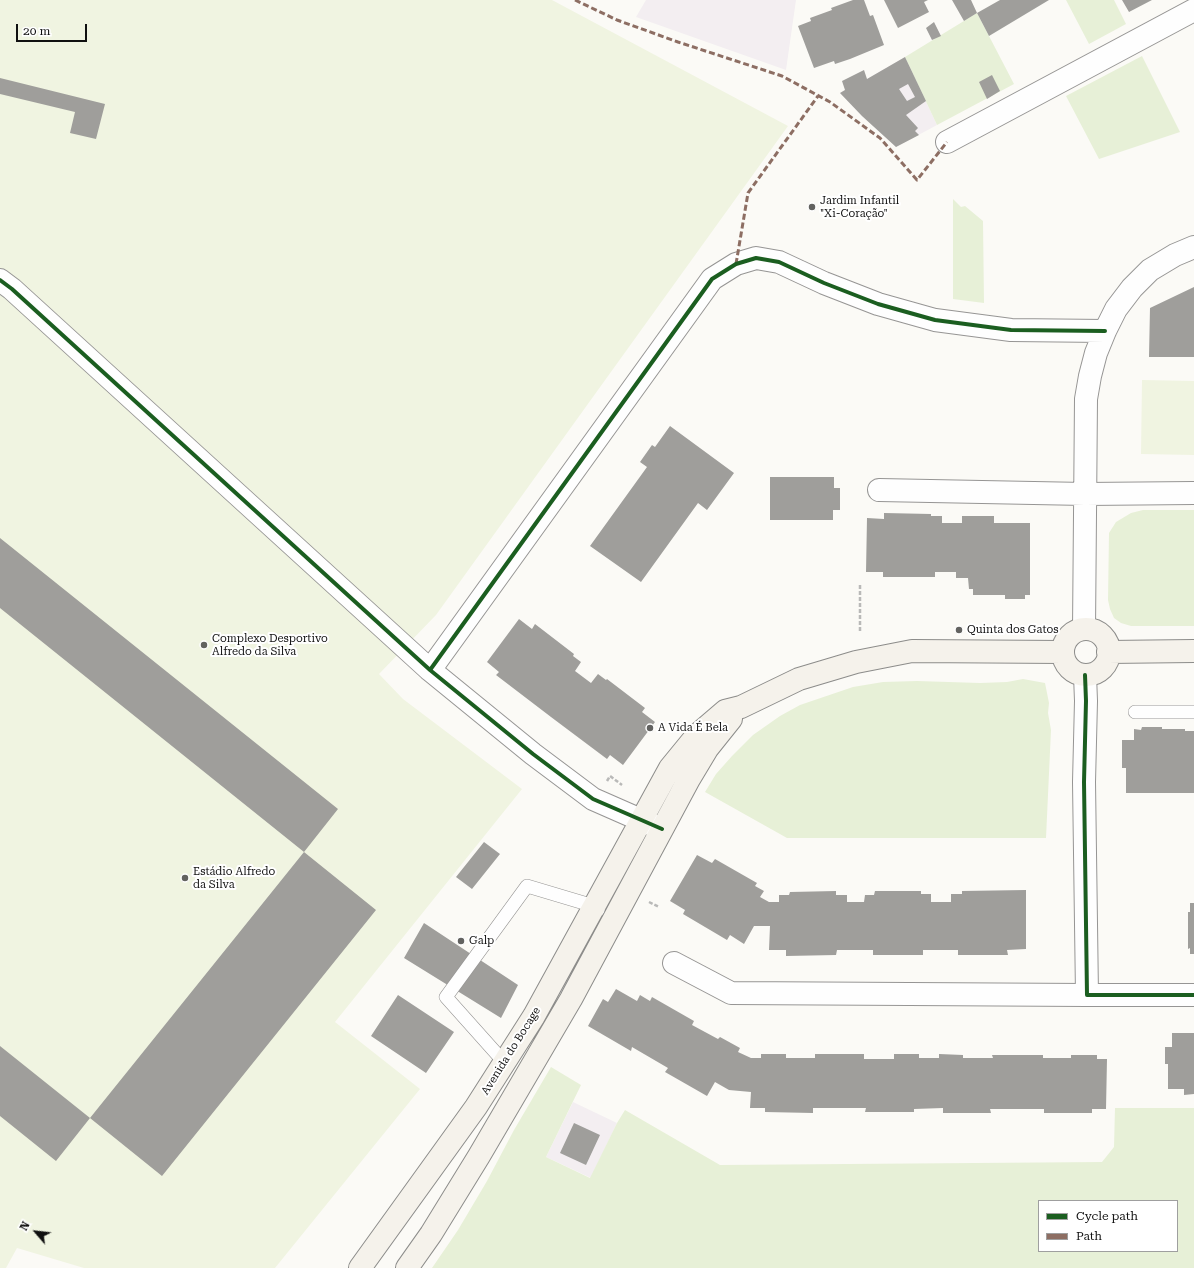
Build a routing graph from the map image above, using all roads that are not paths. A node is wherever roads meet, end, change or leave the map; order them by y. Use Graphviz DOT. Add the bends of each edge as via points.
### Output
graph roads {
  1 [pos="1194,10"];
  2 [pos="947,142"];
  3 [pos="1194,247"];
  4 [pos="0,280"];
  5 [pos="1105,331"];
  6 [pos="879,490"];
  7 [pos="1194,493"];
  8 [pos="1085,494"];
  9 [pos="1084,629"];
  10 [pos="1194,651"];
  11 [pos="1063,652"];
  12 [pos="1108,652"];
  13 [pos="430,670"];
  14 [pos="1085,675"];
  15 [pos="741,707"];
  16 [pos="1135,712"];
  17 [pos="1194,712"];
  18 [pos="642,820"];
  19 [pos="662,829"];
  20 [pos="594,906"];
  21 [pos="602,940"];
  22 [pos="674,964"];
  23 [pos="1087,995"];
  24 [pos="1194,995"];
  25 [pos="504,1062"];
  26 [pos="360,1268"];
  27 [pos="407,1268"];
  1 -- 2 [label="street"];
  3 -- 5 [label="street" via="1174,255 1150,270 1116,308"];
  4 -- 13 [label="street"];
  5 -- 8 [label="street" via="1096,353 1086,399"];
  5 -- 13 [label="street" via="1011,330 935,320 878,304 779,262 756,258 736,264 712,279"];
  6 -- 8 [label="street"];
  7 -- 8 [label="street"];
  8 -- 9 [label="street"];
  9 -- 11 [label="main road" via="1069,636"];
  9 -- 12 [label="main road" via="1101,635"];
  10 -- 12 [label="main road"];
  11 -- 14 [label="main road" via="1064,661 1069,668"];
  11 -- 15 [label="main road, Avenida do Bocage" via="912,651 856,662 799,680"];
  12 -- 14 [label="main road" via="1104,666 1099,671"];
  13 -- 18 [label="street" via="593,799"];
  14 -- 23 [label="street"];
  15 -- 18 [label="main road, Avenida do Bocage" via="725,711 697,735 670,768"];
  15 -- 19 [label="main road" via="707,749"];
  16 -- 17 [label="lane"];
  18 -- 19 [label="street"];
  18 -- 20 [label="main road, Avenida do Bocage"];
  19 -- 21 [label="main road"];
  20 -- 21 [label="lane" via="604,918"];
  20 -- 25 [label="main road, Avenida do Bocage" via="534,1016"];
  20 -- 25 [label="lane" via="527,886 446,997"];
  21 -- 27 [label="main road" via="479,1156"];
  22 -- 23 [label="street" via="731,993"];
  23 -- 24 [label="street"];
  25 -- 26 [label="main road, Avenida do Bocage" via="471,1114"];
}
